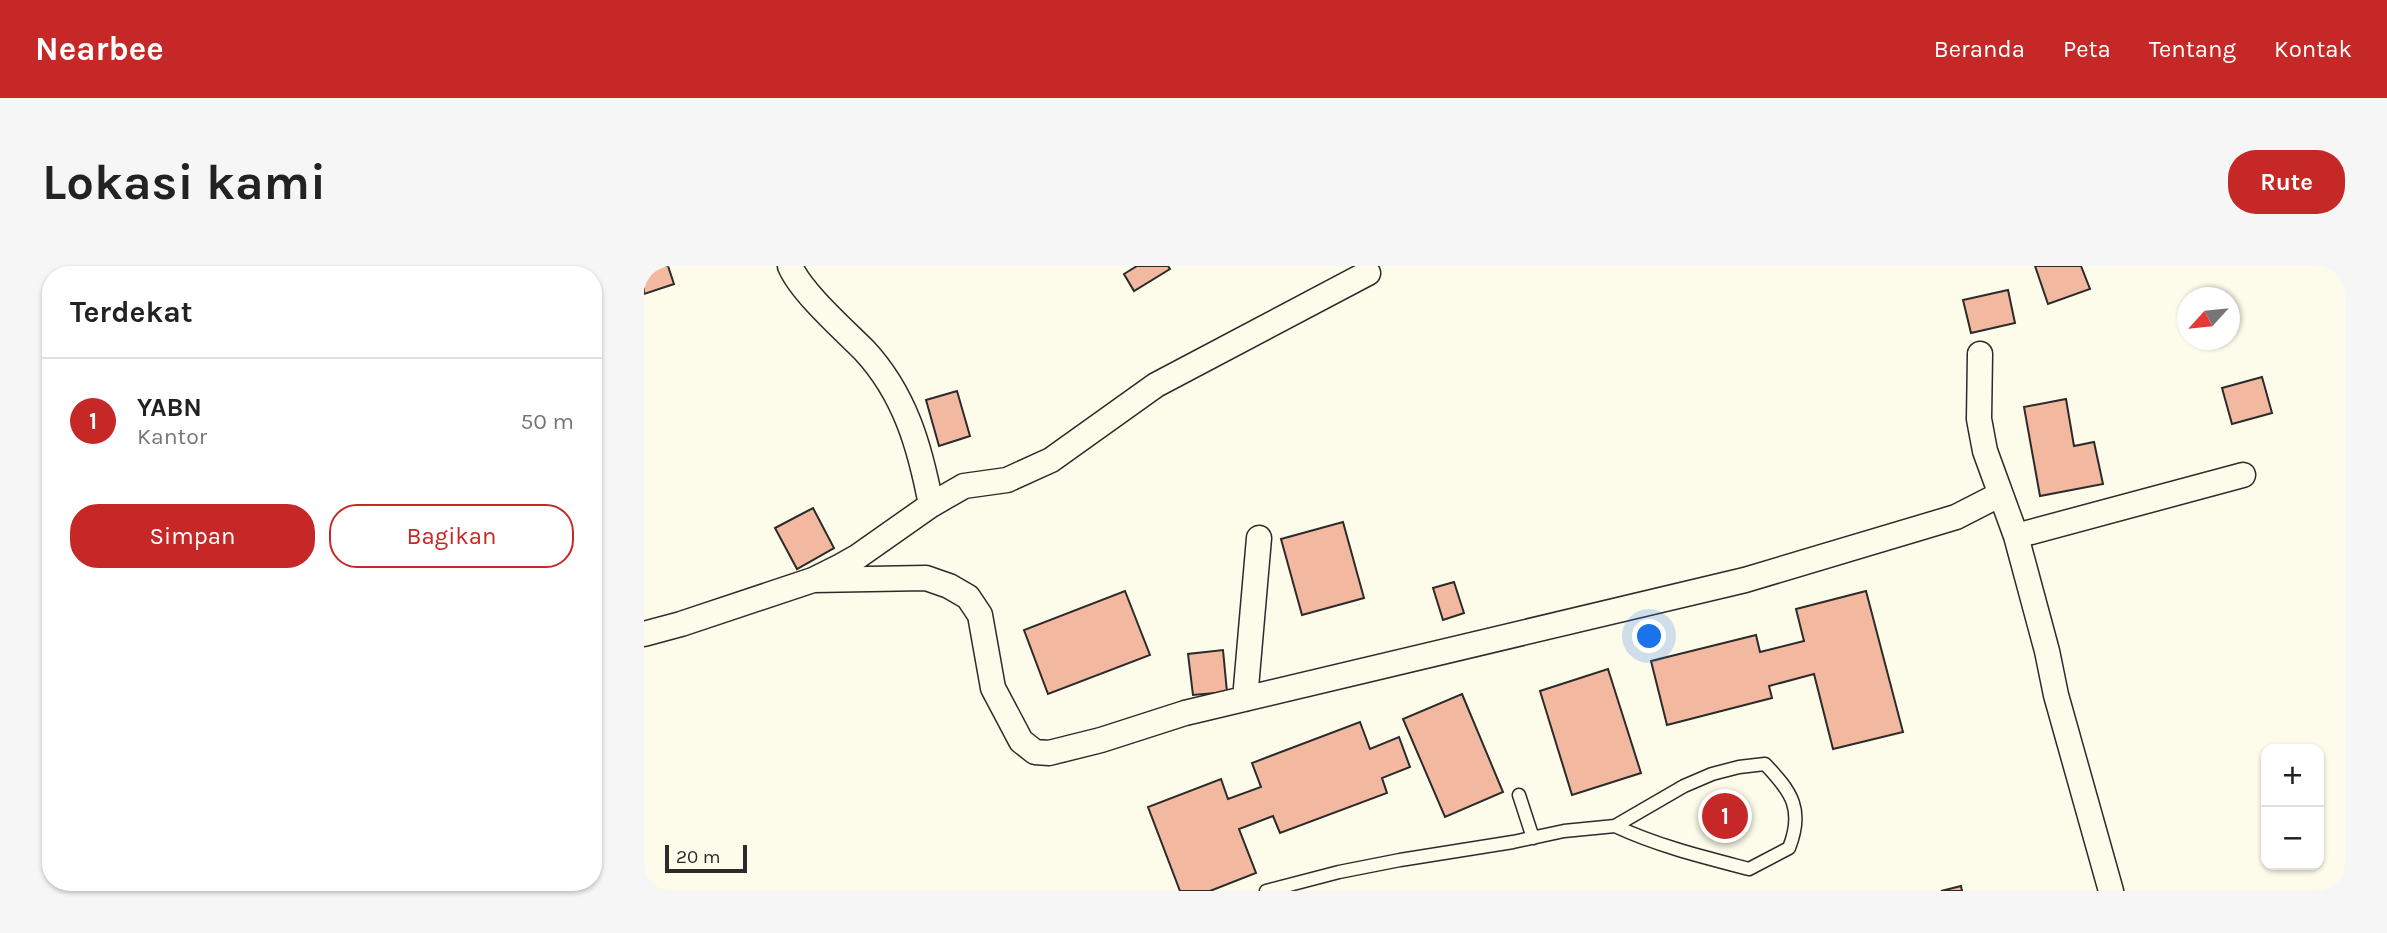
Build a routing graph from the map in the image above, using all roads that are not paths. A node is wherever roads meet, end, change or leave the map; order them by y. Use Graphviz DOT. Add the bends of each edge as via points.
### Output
graph roads {
  1 [pos="790,266"];
  2 [pos="1368,273"];
  3 [pos="1980,354"];
  4 [pos="2243,475"];
  5 [pos="1999,495"];
  6 [pos="931,505"];
  7 [pos="2015,536"];
  8 [pos="1259,538"];
  9 [pos="813,580"];
  10 [pos="644,634"];
  11 [pos="1245,699"];
  12 [pos="1519,795"];
  13 [pos="1615,826"];
  14 [pos="1533,838"];
  15 [pos="1266,891"];
  16 [pos="2111,891"];
  1 -- 6 [label="street" via="890,382 923,460"];
  2 -- 6 [label="street" via="1156,385 1051,460 1007,480 964,486"];
  3 -- 5 [label="street" via="1979,419"];
  4 -- 7 [label="street"];
  5 -- 7 [label="street"];
  5 -- 11 [label="street" via="1956,517 1745,580"];
  6 -- 9 [label="street" via="857,557"];
  7 -- 16 [label="street"];
  8 -- 11 [label="street"];
  9 -- 10 [label="street"];
  9 -- 11 [label="street" via="926,578 968,597 979,615 993,688 1021,741 1035,752 1101,740"];
  12 -- 14 [label="lane"];
  13 -- 13 [label="lane" via="1712,774 1765,764 1781,780 1796,807 1796,829 1789,848 1749,869 1677,851"];
  13 -- 14 [label="lane"];
  14 -- 15 [label="lane" via="1400,860"];
}
